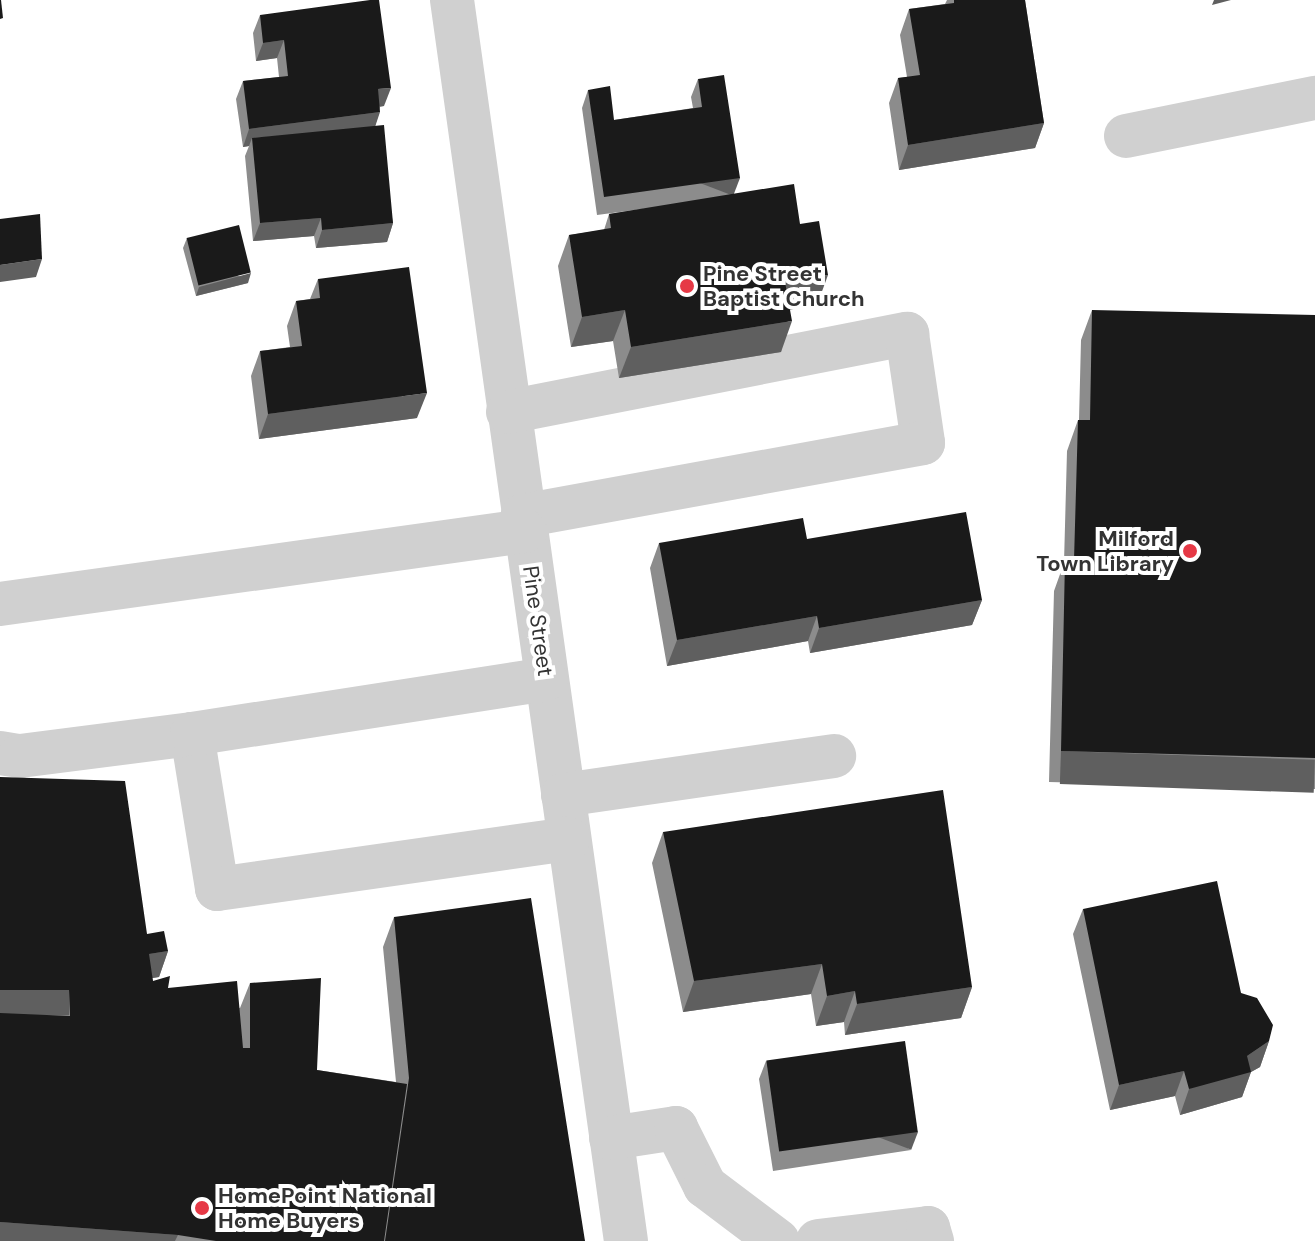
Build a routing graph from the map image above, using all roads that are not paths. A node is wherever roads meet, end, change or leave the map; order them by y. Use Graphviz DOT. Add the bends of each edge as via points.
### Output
graph roads {
  1 [pos="452,0"];
  2 [pos="1315,98"];
  3 [pos="1126,136"];
  4 [pos="508,412"];
  5 [pos="524,523"];
  6 [pos="0,604"];
  7 [pos="546,679"];
  8 [pos="192,734"];
  9 [pos="0,753"];
  10 [pos="834,756"];
  11 [pos="563,795"];
  12 [pos="568,839"];
  13 [pos="611,1138"];
  14 [pos="626,1241"];
  15 [pos="778,1241"];
  16 [pos="818,1241"];
  17 [pos="932,1241"];
  1 -- 4 [label="street, Pine Street"];
  2 -- 3 [label="street"];
  4 -- 5 [label="street, Pine Street"];
  4 -- 5 [label="street" via="907,334 923,443"];
  5 -- 6 [label="street"];
  5 -- 7 [label="street, Pine Street"];
  7 -- 8 [label="street"];
  7 -- 11 [label="street, Pine Street"];
  8 -- 9 [label="street" via="20,756"];
  8 -- 12 [label="street" via="217,889"];
  10 -- 11 [label="street"];
  11 -- 12 [label="street, Pine Street"];
  12 -- 13 [label="street, Pine Street"];
  13 -- 14 [label="street, Pine Street"];
  13 -- 15 [label="street" via="676,1128 705,1186"];
  16 -- 17 [label="street" via="928,1228"];
}
